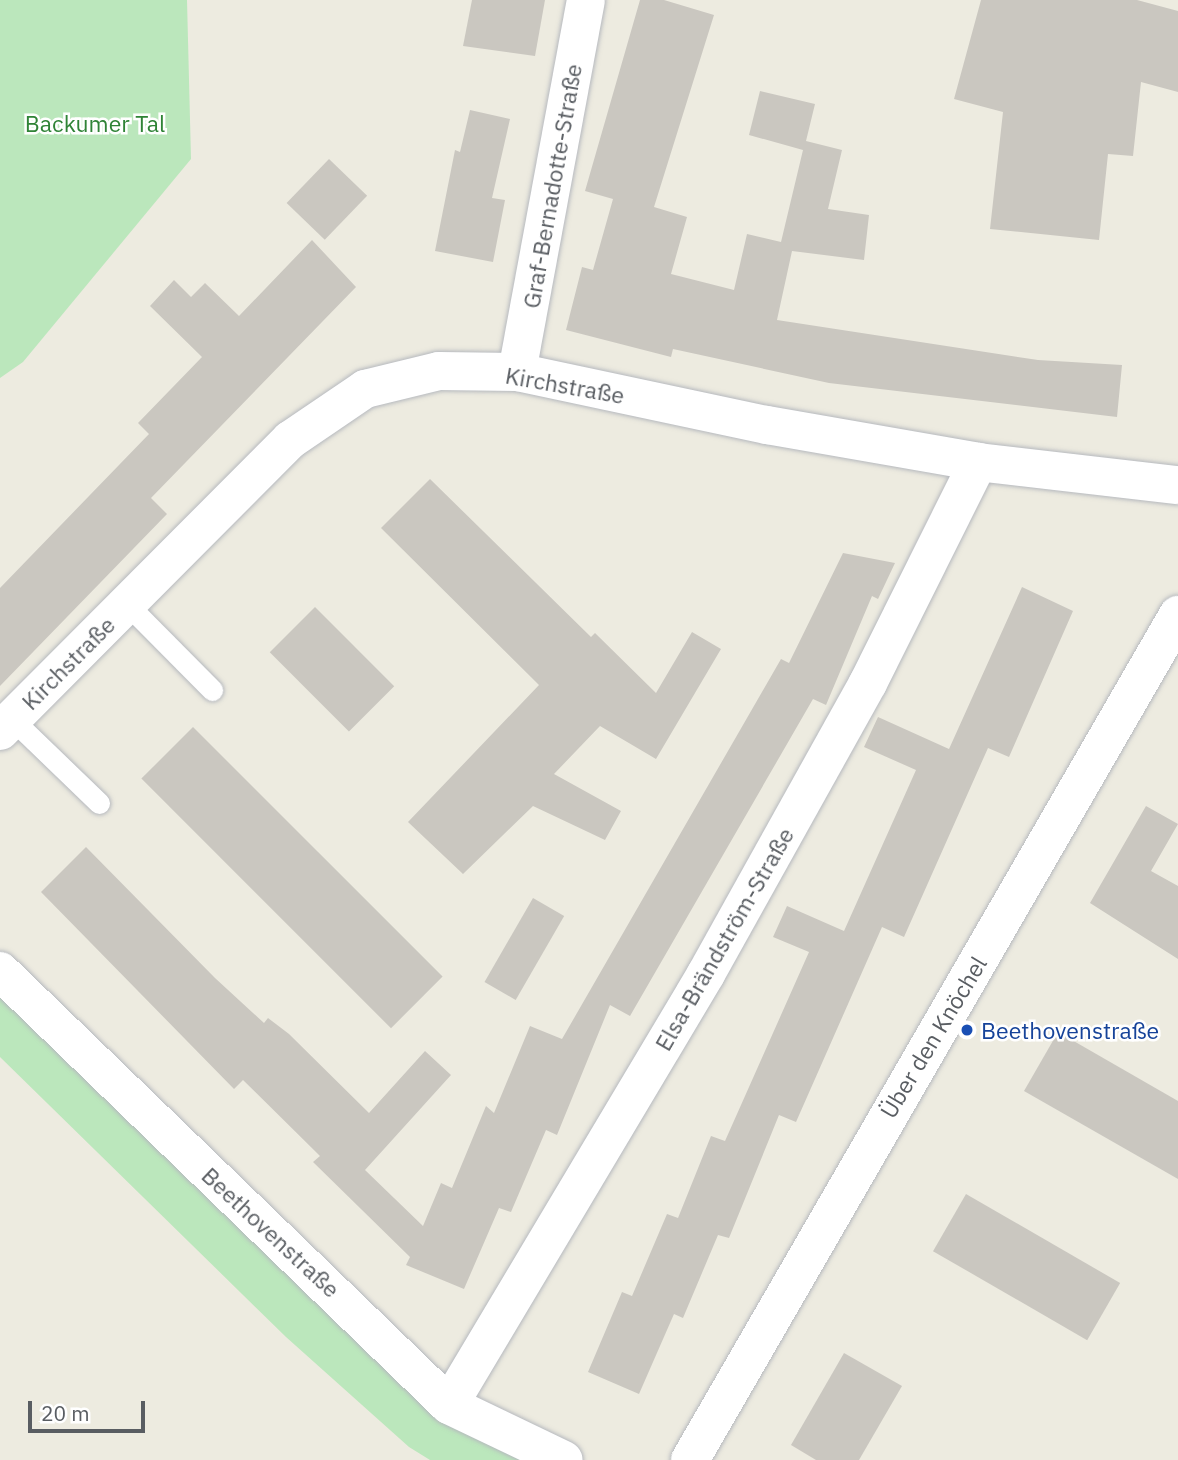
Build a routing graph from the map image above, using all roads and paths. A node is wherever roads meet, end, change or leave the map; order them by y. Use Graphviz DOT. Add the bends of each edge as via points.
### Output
graph roads {
  1 [pos="586,0"];
  2 [pos="517,372"];
  3 [pos="978,462"];
  4 [pos="1178,485"];
  5 [pos="127,604"];
  6 [pos="1178,615"];
  7 [pos="212,690"];
  8 [pos="6,725"];
  9 [pos="99,803"];
  10 [pos="0,971"];
  11 [pos="449,1405"];
  12 [pos="564,1460"];
  13 [pos="690,1460"];
  1 -- 2 [label="street, Graf-Bernadotte-Straße"];
  2 -- 3 [label="street, Kirchstraße" via="767,425"];
  2 -- 5 [label="street, Kirchstraße" via="439,372 365,389 290,440"];
  3 -- 4 [label="street, Kirchstraße"];
  3 -- 11 [label="street, Elsa-Brändström-Straße" via="868,683 706,974"];
  5 -- 7 [label="lane"];
  5 -- 8 [label="street, Kirchstraße"];
  6 -- 13 [label="street, Über den Knöchel"];
  8 -- 9 [label="lane"];
  10 -- 11 [label="street, Beethovenstraße"];
  11 -- 12 [label="street, Beethovenstraße"];
}
